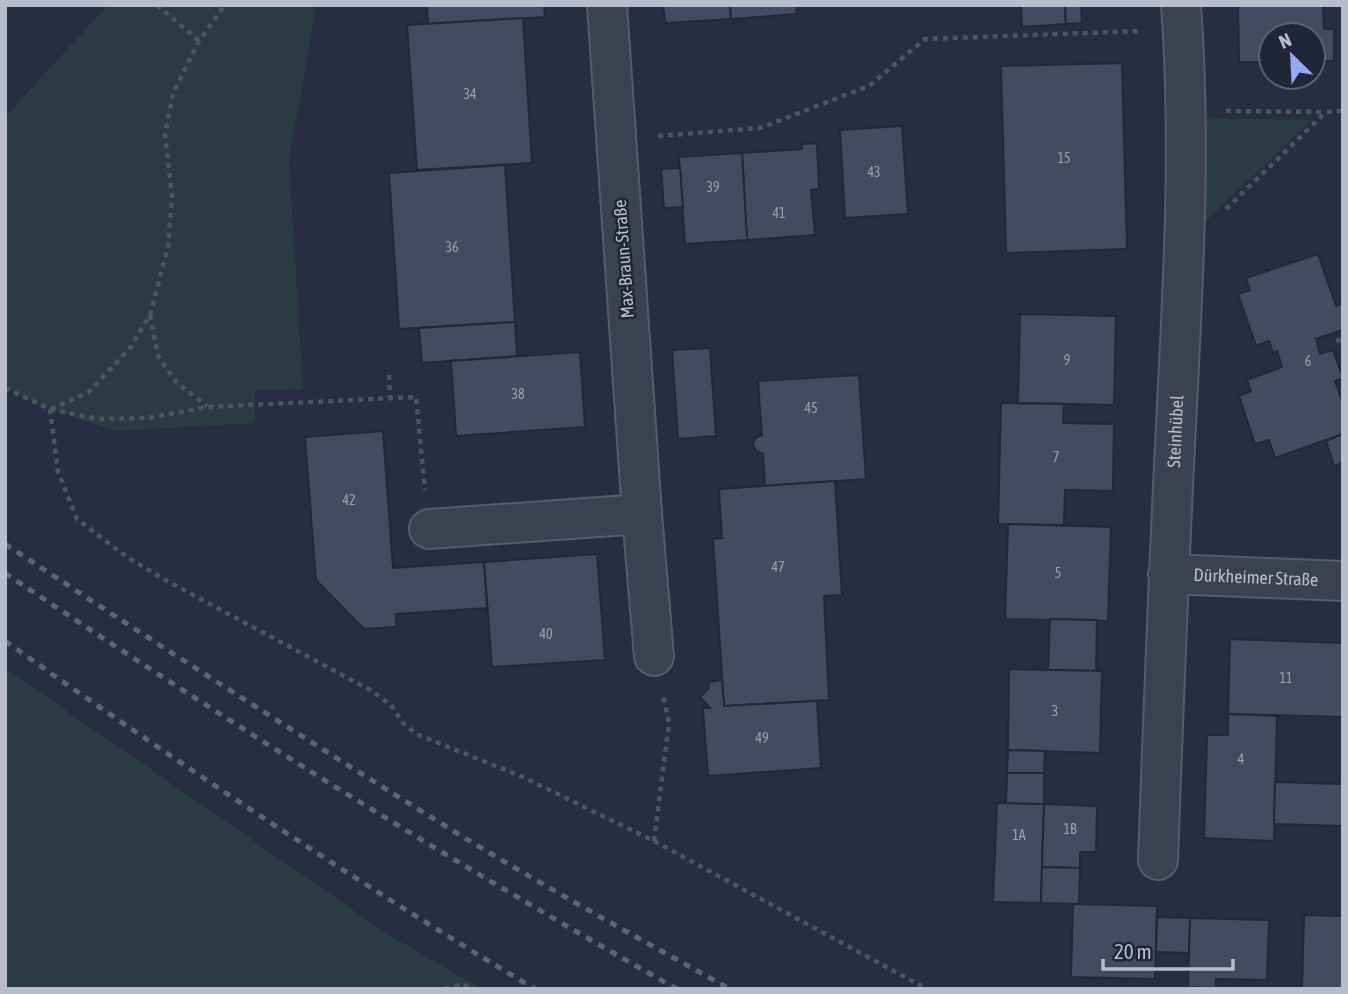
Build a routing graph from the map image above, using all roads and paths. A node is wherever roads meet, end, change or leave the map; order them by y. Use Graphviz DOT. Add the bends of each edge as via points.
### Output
graph roads {
  1 [pos="157,5"];
  2 [pos="225,5"];
  3 [pos="607,5"];
  4 [pos="1182,18"];
  5 [pos="199,41"];
  6 [pos="1220,110"];
  7 [pos="1343,111"];
  8 [pos="1326,112"];
  9 [pos="615,139"];
  10 [pos="1184,248"];
  11 [pos="150,315"];
  12 [pos="1343,339"];
  13 [pos="1336,341"];
  14 [pos="388,375"];
  15 [pos="5,388"];
  16 [pos="390,398"];
  17 [pos="208,407"];
  18 [pos="50,409"];
  19 [pos="642,514"];
  20 [pos="429,529"];
  21 [pos="1168,574"];
  22 [pos="1343,581"];
  23 [pos="654,656"];
  24 [pos="654,841"];
  25 [pos="1158,860"];
  26 [pos="445,989"];
  27 [pos="470,989"];
  28 [pos="928,989"];
  1 -- 5 [label="path"];
  2 -- 5 [label="path"];
  3 -- 9 [label="street, Max-Braun-Straße"];
  4 -- 9 [label="path" via="925,39 869,86 760,128"];
  4 -- 10 [label="street, Steinhübel"];
  5 -- 11 [label="path" via="173,93 165,135 172,196 168,247"];
  6 -- 8 [label="path"];
  7 -- 8 [label="path"];
  8 -- 10 [label="path"];
  9 -- 19 [label="street, Max-Braun-Straße"];
  10 -- 21 [label="street, Steinhübel"];
  11 -- 17 [label="path" via="158,356 177,383"];
  11 -- 18 [label="path" via="130,348 89,392"];
  12 -- 13 [label="path"];
  14 -- 16 [label="path"];
  15 -- 18 [label="path"];
  16 -- 17 [label="path"];
  16 -- 20 [label="path" via="416,397"];
  17 -- 18 [label="path" via="148,418 98,419"];
  18 -- 24 [label="path" via="58,472 77,519 127,557 372,691 416,734 523,777"];
  19 -- 20 [label="street"];
  19 -- 23 [label="street, Max-Braun-Straße"];
  21 -- 22 [label="street, Dürkheimer Straße"];
  21 -- 25 [label="street, Steinhübel"];
  23 -- 24 [label="path" via="669,723"];
  24 -- 28 [label="path"];
  26 -- 27 [label="path" via="463,985"];
}
